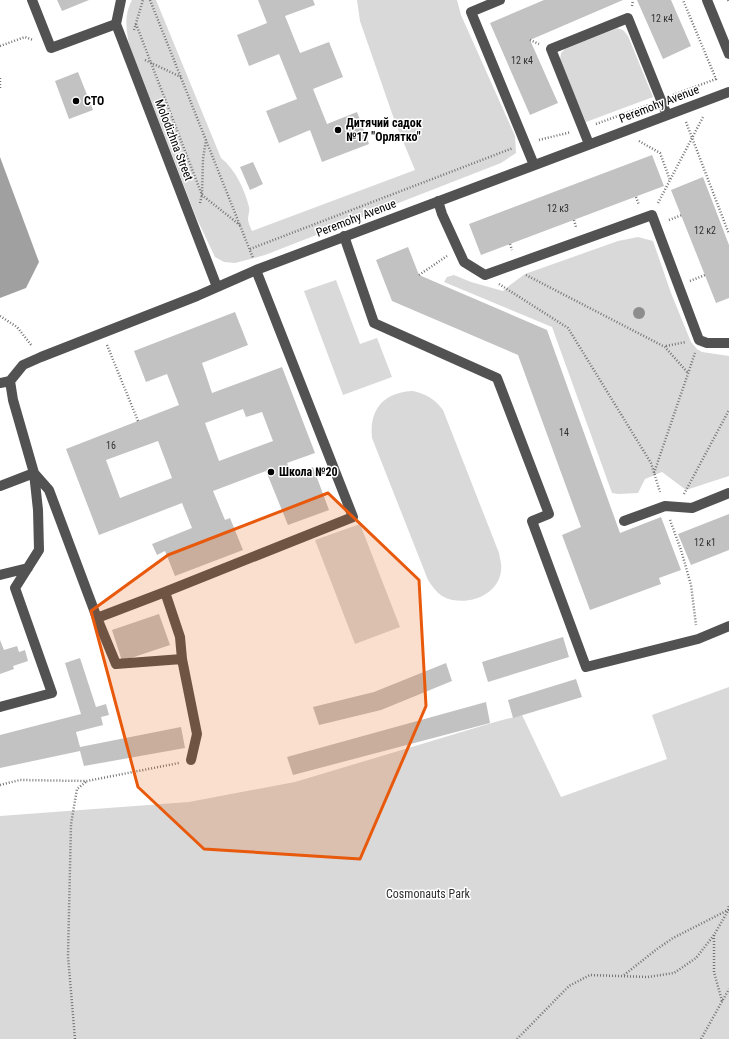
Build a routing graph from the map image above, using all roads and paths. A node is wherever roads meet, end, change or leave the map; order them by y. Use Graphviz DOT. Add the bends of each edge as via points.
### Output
graph roads {
  1 [pos="32,0"];
  2 [pos="120,0"];
  3 [pos="144,0"];
  4 [pos="150,0"];
  5 [pos="500,0"];
  6 [pos="683,0"];
  7 [pos="707,0"];
  8 [pos="116,24"];
  9 [pos="136,24"];
  10 [pos="0,46"];
  11 [pos="51,48"];
  12 [pos="126,52"];
  13 [pos="729,54"];
  14 [pos="0,78"];
  15 [pos="0,89"];
  16 [pos="729,92"];
  17 [pos="661,100"];
  18 [pos="704,114"];
  19 [pos="667,115"];
  20 [pos="686,122"];
  21 [pos="583,129"];
  22 [pos="692,139"];
  23 [pos="206,140"];
  24 [pos="637,140"];
  25 [pos="525,144"];
  26 [pos="589,144"];
  27 [pos="534,165"];
  28 [pos="670,180"];
  29 [pos="202,195"];
  30 [pos="438,201"];
  31 [pos="652,215"];
  32 [pos="194,226"];
  33 [pos="241,226"];
  34 [pos="729,234"];
  35 [pos="344,236"];
  36 [pos="250,249"];
  37 [pos="458,249"];
  38 [pos="253,258"];
  39 [pos="256,270"];
  40 [pos="525,274"];
  41 [pos="419,275"];
  42 [pos="485,275"];
  43 [pos="217,287"];
  44 [pos="0,316"];
  45 [pos="699,340"];
  46 [pos="106,342"];
  47 [pos="729,343"];
  48 [pos="665,346"];
  49 [pos="41,357"];
  50 [pos="688,373"];
  51 [pos="5,382"];
  52 [pos="729,410"];
  53 [pos="138,421"];
  54 [pos="34,473"];
  55 [pos="654,473"];
  56 [pos="0,486"];
  57 [pos="729,494"];
  58 [pos="665,506"];
  59 [pos="677,507"];
  60 [pos="624,521"];
  61 [pos="28,568"];
  62 [pos="0,575"];
  63 [pos="165,592"];
  64 [pos="97,618"];
  65 [pos="729,626"];
  66 [pos="698,638"];
  67 [pos="182,659"];
  68 [pos="0,707"];
  69 [pos="191,760"];
  70 [pos="87,781"];
  71 [pos="0,784"];
  72 [pos="729,905"];
  73 [pos="728,910"];
  74 [pos="714,935"];
  75 [pos="623,976"];
  76 [pos="729,989"];
  77 [pos="722,1002"];
  78 [pos="75,1039"];
  79 [pos="517,1039"];
  80 [pos="701,1039"];
  1 -- 11 [label="street"];
  2 -- 8 [label="street, Molodizhna Street"];
  3 -- 9 [label="path"];
  4 -- 23 [label="path"];
  5 -- 25 [label="street" via="471,12"];
  6 -- 17 [label="path" via="716,79"];
  7 -- 13 [label="street"];
  8 -- 11 [label="street"];
  8 -- 12 [label="street, Molodizhna Street"];
  9 -- 12 [label="path"];
  9 -- 29 [label="path"];
  10 -- 11 [label="path" via="25,37"];
  12 -- 32 [label="street, Molodizhna Street"];
  14 -- 15 [label="path"];
  16 -- 19 [label="street, Peremohy Avenue"];
  17 -- 19 [label="street"];
  17 -- 21 [label="path"];
  17 -- 21 [label="street" via="628,18 550,49"];
  18 -- 22 [label="path"];
  19 -- 26 [label="street, Peremohy Avenue"];
  20 -- 22 [label="path"];
  21 -- 25 [label="path"];
  21 -- 26 [label="street"];
  22 -- 28 [label="path"];
  22 -- 34 [label="path"];
  23 -- 29 [label="path"];
  23 -- 33 [label="path"];
  24 -- 28 [label="path" via="660,153"];
  25 -- 27 [label="street"];
  25 -- 36 [label="path"];
  26 -- 27 [label="street, Peremohy Avenue"];
  27 -- 30 [label="street, Peremohy Avenue"];
  28 -- 31 [label="path"];
  29 -- 32 [label="path"];
  29 -- 33 [label="path"];
  30 -- 35 [label="street, Peremohy Avenue"];
  30 -- 37 [label="street"];
  31 -- 42 [label="street"];
  31 -- 45 [label="street"];
  32 -- 43 [label="street, Molodizhna Street"];
  33 -- 36 [label="path"];
  35 -- 39 [label="street, Peremohy Avenue"];
  35 -- 66 [label="street" via="374,323 497,378 549,514 532,521 586,666"];
  36 -- 38 [label="path"];
  37 -- 41 [label="path"];
  37 -- 42 [label="street" via="464,262"];
  39 -- 43 [label="street, Peremohy Avenue"];
  39 -- 63 [label="street" via="353,517"];
  40 -- 48 [label="path"];
  42 -- 55 [label="path" via="568,328 651,463"];
  43 -- 49 [label="street, Peremohy Avenue"];
  44 -- 49 [label="path" via="17,327"];
  45 -- 47 [label="street" via="707,343"];
  45 -- 48 [label="path"];
  45 -- 50 [label="path"];
  46 -- 53 [label="path"];
  48 -- 50 [label="path"];
  49 -- 51 [label="street, Peremohy Avenue" via="23,365"];
  50 -- 55 [label="path"];
  51 -- 54 [label="street" via="13,400"];
  52 -- 59 [label="path"];
  54 -- 56 [label="street"];
  54 -- 61 [label="street" via="39,550"];
  54 -- 64 [label="street" via="49,490"];
  55 -- 58 [label="path"];
  57 -- 59 [label="street" via="692,508"];
  58 -- 59 [label="street"];
  58 -- 60 [label="street"];
  58 -- 66 [label="path" via="682,550"];
  61 -- 62 [label="street"];
  61 -- 68 [label="street" via="15,588 52,693"];
  63 -- 64 [label="street"];
  63 -- 67 [label="street" via="180,636"];
  64 -- 67 [label="street" via="116,664"];
  65 -- 66 [label="street"];
  67 -- 69 [label="street" via="197,734"];
  69 -- 70 [label="path"];
  70 -- 71 [label="path" via="20,780"];
  70 -- 78 [label="path" via="77,789 71,824 68,956"];
  72 -- 73 [label="path"];
  73 -- 74 [label="path"];
  73 -- 75 [label="path" via="673,938"];
  74 -- 75 [label="path" via="696,958 674,973 648,977"];
  74 -- 77 [label="path" via="714,972"];
  75 -- 79 [label="path" via="590,975 569,986"];
  76 -- 77 [label="path"];
  77 -- 80 [label="path"];
}
